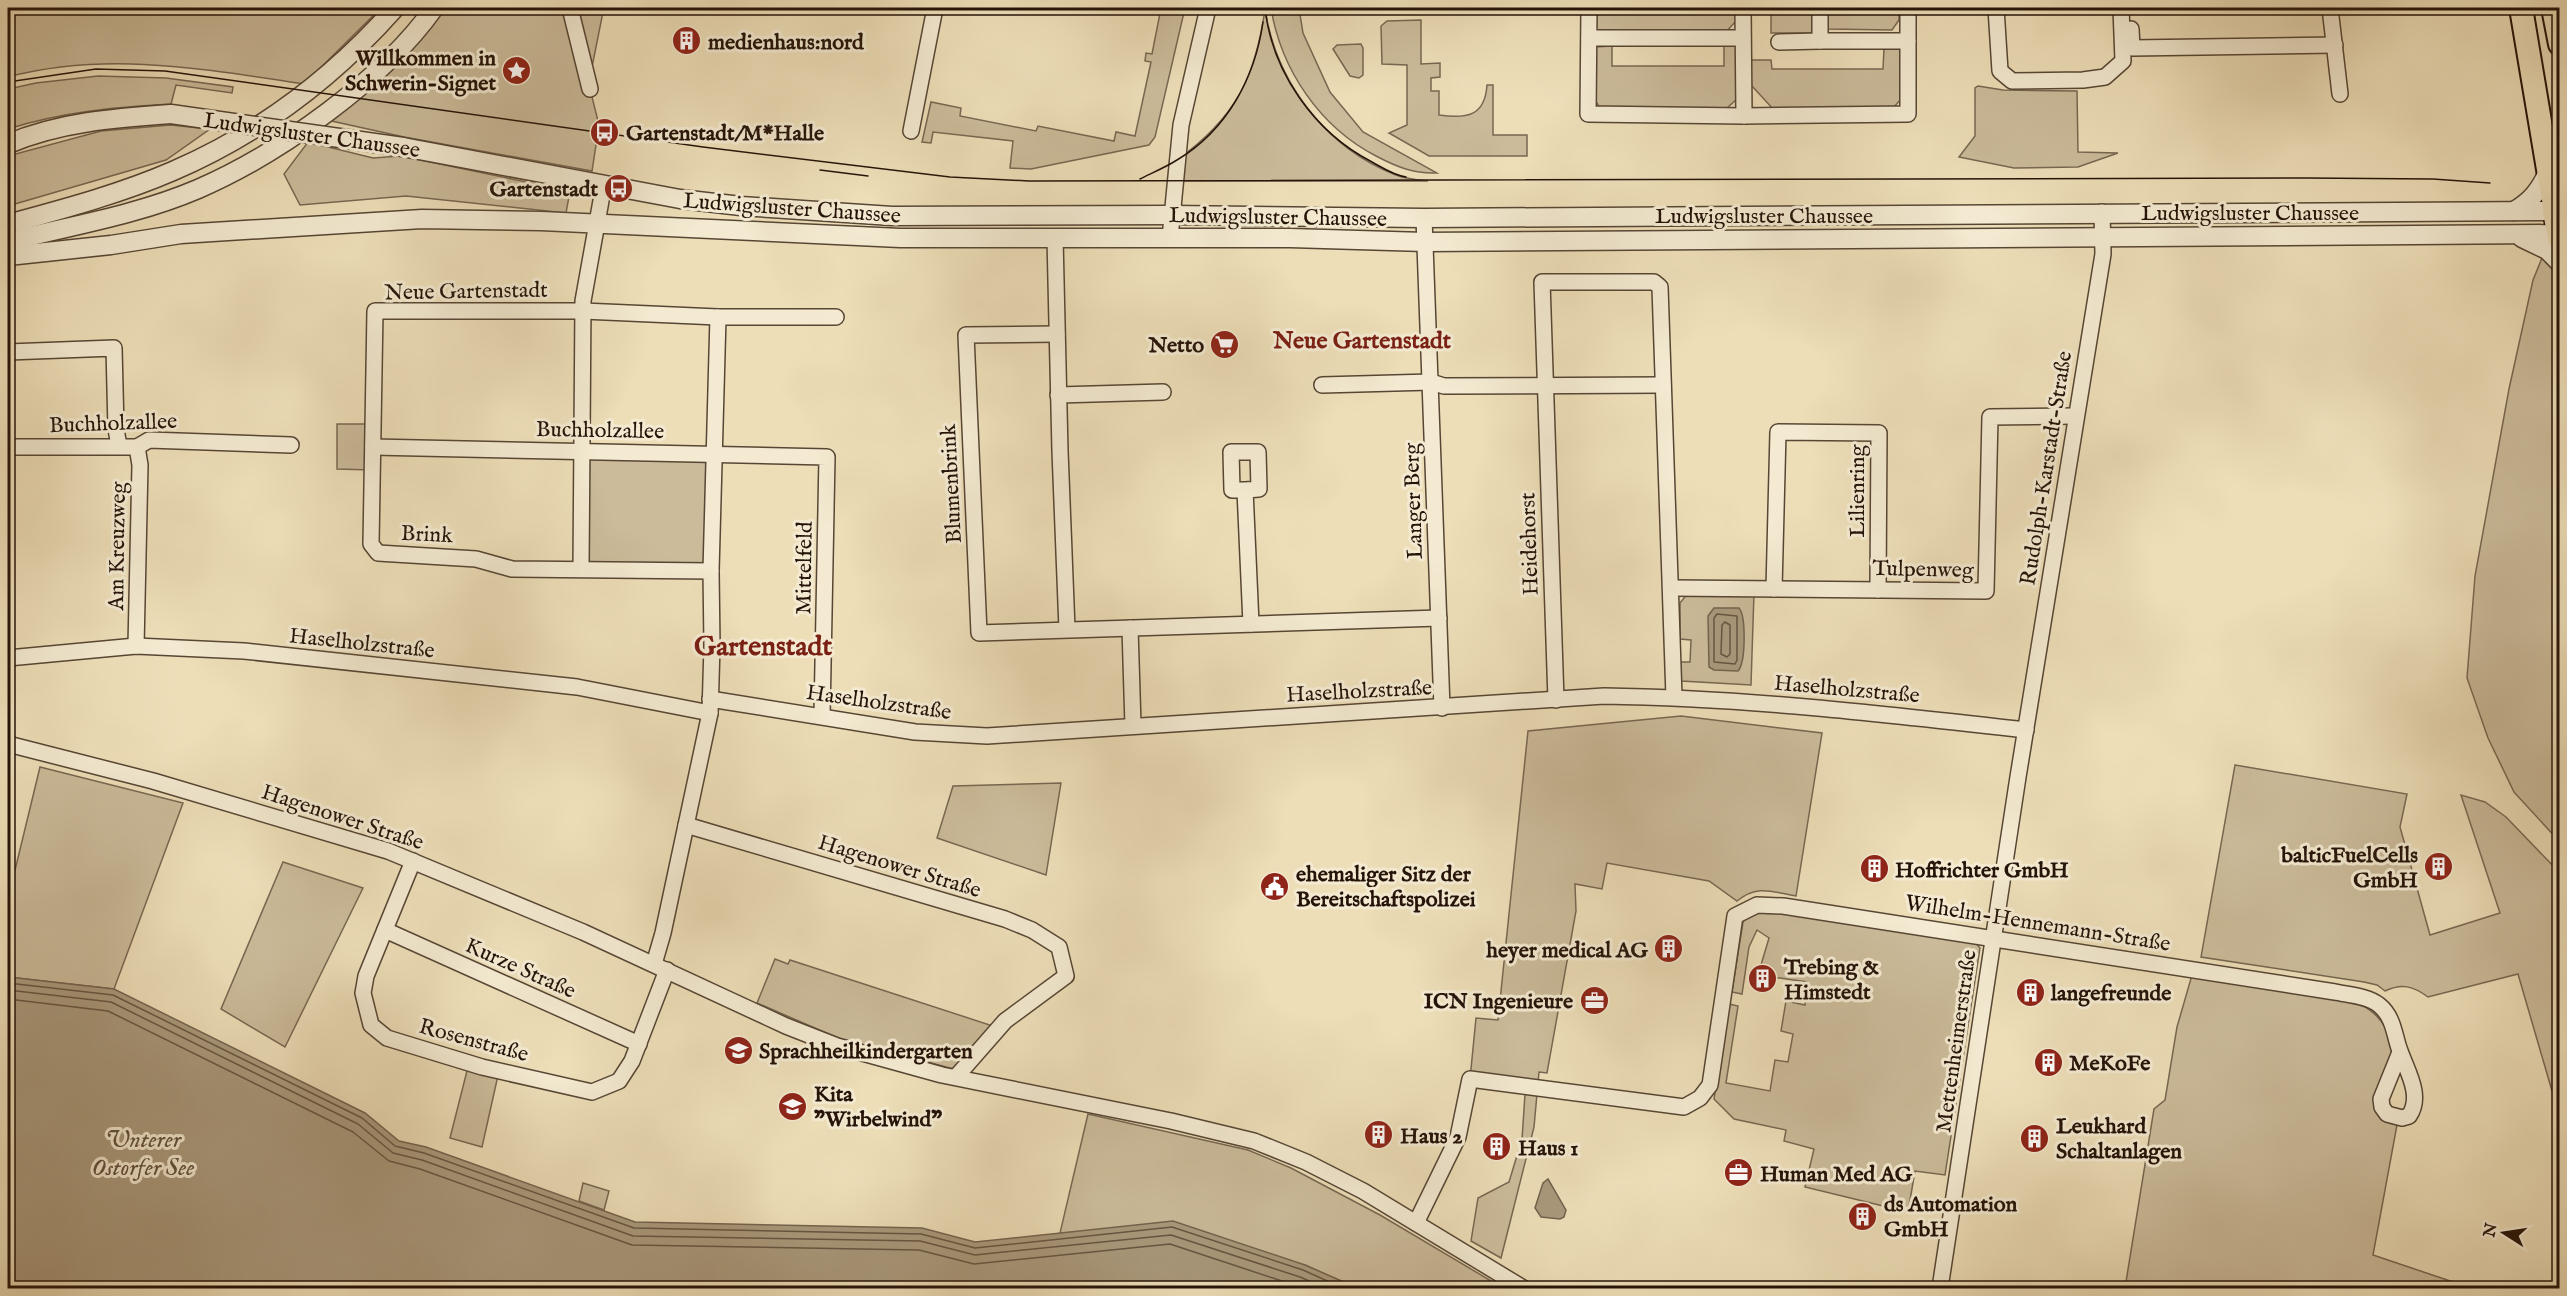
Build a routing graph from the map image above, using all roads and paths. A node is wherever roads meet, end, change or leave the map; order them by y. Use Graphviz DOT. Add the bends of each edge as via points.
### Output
graph roads {
  1 [pos="395,8"];
  2 [pos="434,8"];
  3 [pos="570,8"];
  4 [pos="935,8"];
  5 [pos="1208,8"];
  6 [pos="1589,8"];
  7 [pos="1743,8"];
  8 [pos="1820,8"];
  9 [pos="1908,8"];
  10 [pos="1996,8"];
  11 [pos="2121,8"];
  12 [pos="2130,8"];
  13 [pos="2330,8"];
  14 [pos="2521,8"];
  15 [pos="2553,8"];
  16 [pos="1589,38"];
  17 [pos="1743,38"];
  18 [pos="1820,41"];
  19 [pos="1908,41"];
  20 [pos="1779,42"];
  21 [pos="2559,44"];
  22 [pos="2335,45"];
  23 [pos="590,89"];
  24 [pos="2340,94"];
  25 [pos="1744,116"];
  26 [pos="911,131"];
  27 [pos="8,144"];
  28 [pos="2548,172"];
  29 [pos="604,184"];
  30 [pos="2514,211"];
  31 [pos="2102,212"];
  32 [pos="1172,215"];
  33 [pos="1424,218"];
  34 [pos="8,224"];
  35 [pos="2558,224"];
  36 [pos="598,225"];
  37 [pos="2514,235"];
  38 [pos="2103,236"];
  39 [pos="1055,238"];
  40 [pos="1170,238"];
  41 [pos="1425,242"];
  42 [pos="8,244"];
  43 [pos="8,256"];
  44 [pos="2559,263"];
  45 [pos="583,311"];
  46 [pos="718,317"];
  47 [pos="836,317"];
  48 [pos="1057,334"];
  49 [pos="8,352"];
  50 [pos="1431,382"];
  51 [pos="1663,385"];
  52 [pos="1322,386"];
  53 [pos="1545,386"];
  54 [pos="1162,392"];
  55 [pos="1058,395"];
  56 [pos="2076,416"];
  57 [pos="291,445"];
  58 [pos="8,447"];
  59 [pos="119,447"];
  60 [pos="137,447"];
  61 [pos="373,447"];
  62 [pos="583,452"];
  63 [pos="713,454"];
  64 [pos="827,457"];
  65 [pos="1245,490"];
  66 [pos="581,569"];
  67 [pos="711,571"];
  68 [pos="1672,588"];
  69 [pos="1774,589"];
  70 [pos="1878,590"];
  71 [pos="1439,618"];
  72 [pos="1251,624"];
  73 [pos="1130,628"];
  74 [pos="1067,630"];
  75 [pos="136,646"];
  76 [pos="8,658"];
  77 [pos="1674,697"];
  78 [pos="1556,700"];
  79 [pos="710,706"];
  80 [pos="1442,708"];
  81 [pos="822,716"];
  82 [pos="1133,726"];
  83 [pos="2026,730"];
  84 [pos="8,744"];
  85 [pos="686,825"];
  86 [pos="413,861"];
  87 [pos="385,930"];
  88 [pos="1993,937"];
  89 [pos="660,967"];
  90 [pos="639,1044"];
  91 [pos="2400,1052"];
  92 [pos="956,1077"];
  93 [pos="1416,1223"];
  94 [pos="1523,1288"];
  95 [pos="1940,1288"];
  1 -- 34 [label="street" via="343,62 250,132 132,187"];
  2 -- 42 [label="street" via="396,52 358,86 318,118 237,170 196,190 145,207"];
  3 -- 23 [label="street"];
  4 -- 26 [label="street"];
  5 -- 32 [label="street" via="1181,124"];
  6 -- 16 [label="street"];
  7 -- 17 [label="street"];
  8 -- 18 [label="street"];
  9 -- 19 [label="street"];
  10 -- 11 [label="street" via="2000,71 2012,81 2105,77 2122,61"];
  12 -- 22 [label="street" via="2132,48"];
  13 -- 22 [label="street"];
  14 -- 28 [label="main road"];
  15 -- 21 [label="main road"];
  16 -- 17 [label="street"];
  16 -- 25 [label="street" via="1588,114"];
  17 -- 25 [label="street"];
  18 -- 19 [label="street"];
  18 -- 20 [label="street"];
  19 -- 25 [label="street" via="1908,114"];
  22 -- 24 [label="street"];
  27 -- 29 [label="street, Ludwigsluster Chaussee, bridge" via="59,127 106,118 171,114 403,147"];
  28 -- 30 [label="street" via="2536,195"];
  28 -- 35 [label="main road"];
  29 -- 32 [label="street, Ludwigsluster Chaussee" via="711,203 892,216"];
  29 -- 36 [label="street"];
  30 -- 31 [label="street, Ludwigsluster Chaussee"];
  30 -- 35 [label="street, Ludwigsluster Chaussee"];
  31 -- 33 [label="street, Ludwigsluster Chaussee"];
  31 -- 38 [label="street, Rudolph-Karstadt-Straße"];
  32 -- 33 [label="street, Ludwigsluster Chaussee"];
  32 -- 40 [label="street"];
  33 -- 41 [label="street, Langer Berg"];
  35 -- 37 [label="street, Ludwigsluster Chaussee"];
  36 -- 39 [label="street, Ludwigsluster Chaussee" via="900,238"];
  36 -- 43 [label="street, Ludwigsluster Chaussee" via="422,219 181,234"];
  36 -- 45 [label="street"];
  37 -- 38 [label="street, Ludwigsluster Chaussee"];
  37 -- 44 [label="street" via="2547,250"];
  38 -- 41 [label="street, Ludwigsluster Chaussee"];
  38 -- 56 [label="street, Rudolph-Karstadt-Straße"];
  39 -- 40 [label="street, Ludwigsluster Chaussee"];
  39 -- 48 [label="street"];
  40 -- 41 [label="street, Ludwigsluster Chaussee"];
  41 -- 50 [label="street, Langer Berg"];
  45 -- 46 [label="street, Neue Gartenstadt"];
  45 -- 61 [label="street, Neue Gartenstadt" via="375,311"];
  45 -- 62 [label="street"];
  46 -- 47 [label="street, Neue Gartenstadt"];
  46 -- 63 [label="street"];
  48 -- 55 [label="street"];
  48 -- 74 [label="street, Blumenbrink" via="966,335 979,633"];
  49 -- 59 [label="street" via="114,348"];
  50 -- 52 [label="street"];
  50 -- 53 [label="street" via="1444,386"];
  50 -- 71 [label="street, Langer Berg"];
  51 -- 53 [label="street"];
  51 -- 53 [label="street, Heidehorst" via="1660,287 1654,282 1542,282"];
  51 -- 68 [label="street, Heidehorst"];
  53 -- 78 [label="street, Heidehorst"];
  54 -- 55 [label="street"];
  55 -- 74 [label="street"];
  56 -- 70 [label="street, Tulpenweg" via="1990,417 1986,591"];
  56 -- 83 [label="street, Rudolph-Karstadt-Straße"];
  57 -- 60 [label="street, Buchholzallee" via="148,440"];
  58 -- 59 [label="street, Buchholzallee"];
  59 -- 60 [label="street, Buchholzallee"];
  60 -- 75 [label="street, Am Kreuzweg" via="140,465"];
  61 -- 62 [label="street, Buchholzallee"];
  61 -- 66 [label="street, Brink" via="371,544 378,553 476,559 512,569"];
  62 -- 63 [label="street, Buchholzallee"];
  62 -- 66 [label="street"];
  63 -- 64 [label="street, Buchholzallee"];
  63 -- 67 [label="street"];
  64 -- 81 [label="street, Mittelfeld"];
  65 -- 72 [label="street"];
  66 -- 67 [label="street, Brink"];
  67 -- 79 [label="street"];
  68 -- 69 [label="street, Tulpenweg"];
  68 -- 77 [label="street"];
  69 -- 70 [label="street, Tulpenweg"];
  69 -- 70 [label="street, Lilienring" via="1778,432 1879,433"];
  71 -- 72 [label="street"];
  71 -- 80 [label="street, Langer Berg"];
  72 -- 73 [label="street"];
  73 -- 74 [label="street, Blumenbrink"];
  73 -- 82 [label="street"];
  75 -- 76 [label="street, Haselholzstraße"];
  75 -- 79 [label="street, Haselholzstraße" via="244,651 577,687"];
  77 -- 78 [label="street, Haselholzstraße"];
  77 -- 83 [label="street, Haselholzstraße" via="1821,707"];
  78 -- 80 [label="street, Haselholzstraße"];
  79 -- 81 [label="street, Haselholzstraße"];
  79 -- 85 [label="street"];
  80 -- 82 [label="street, Haselholzstraße"];
  81 -- 82 [label="street, Haselholzstraße" via="915,732 987,736"];
  83 -- 88 [label="street, Mettenheimerstraße"];
  84 -- 86 [label="street, Hagenower Straße" via="153,781"];
  85 -- 89 [label="street" via="663,933"];
  85 -- 92 [label="street, Hagenower Straße" via="1005,920 1032,930 1059,947 1066,976 1005,1021"];
  86 -- 87 [label="street, Rosenstraße"];
  86 -- 89 [label="street, Hagenower Straße"];
  87 -- 90 [label="street, Kurze Straße"];
  87 -- 90 [label="street, Rosenstraße" via="363,993 371,1025 387,1038 482,1067 592,1092 619,1082"];
  88 -- 91 [label="street, Wilhelm-Hennemann-Straße" via="2354,996 2379,1005 2386,1012"];
  88 -- 93 [label="street, Wilhelm-Hennemann-Straße" via="1756,905 1735,916 1710,1085 1700,1098 1684,1107 1470,1079 1458,1137"];
  88 -- 95 [label="street, Mettenheimerstraße"];
  89 -- 90 [label="street, Rosenstraße"];
  89 -- 92 [label="street, Hagenower Straße" via="837,1046"];
  92 -- 93 [label="street, Hagenower Straße" via="1254,1141 1306,1162"];
  93 -- 94 [label="street, Hagenower Straße"];
}
